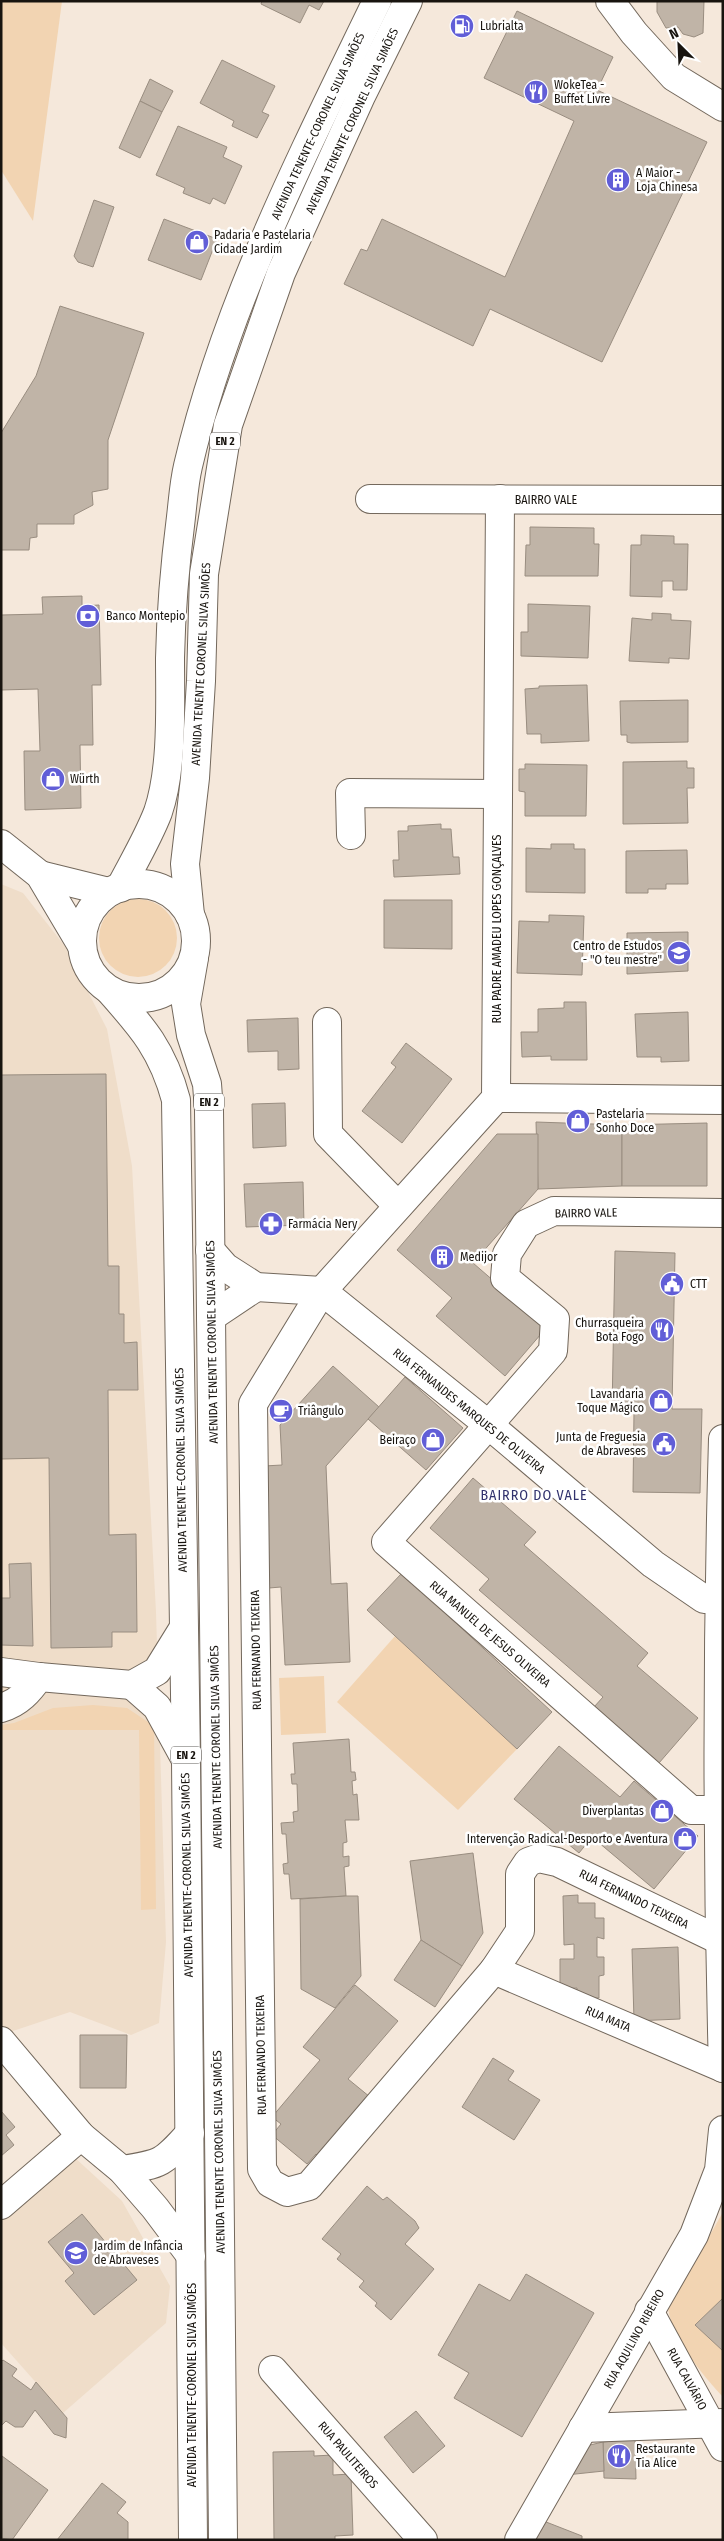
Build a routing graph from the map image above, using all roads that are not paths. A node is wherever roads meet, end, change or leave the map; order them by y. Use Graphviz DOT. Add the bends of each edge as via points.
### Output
graph roads {
  1 [pos="377,1"];
  2 [pos="408,1"];
  3 [pos="610,1"];
  4 [pos="723,107"];
  5 [pos="370,499"];
  6 [pos="500,500"];
  7 [pos="723,500"];
  8 [pos="498,794"];
  9 [pos="351,835"];
  10 [pos="1,844"];
  11 [pos="40,875"];
  12 [pos="115,890"];
  13 [pos="190,915"];
  14 [pos="81,944"];
  15 [pos="194,958"];
  16 [pos="110,991"];
  17 [pos="327,1022"];
  18 [pos="496,1098"];
  19 [pos="723,1100"];
  20 [pos="398,1206"];
  21 [pos="723,1213"];
  22 [pos="210,1250"];
  23 [pos="256,1287"];
  24 [pos="322,1291"];
  25 [pos="211,1317"];
  26 [pos="490,1426"];
  27 [pos="723,1439"];
  28 [pos="718,1599"];
  29 [pos="183,1629"];
  30 [pos="1,1672"];
  31 [pos="39,1677"];
  32 [pos="132,1684"];
  33 [pos="1,1708"];
  34 [pos="186,1760"];
  35 [pos="717,1810"];
  36 [pos="719,1940"];
  37 [pos="494,1970"];
  38 [pos="1,2041"];
  39 [pos="723,2068"];
  40 [pos="723,2130"];
  41 [pos="190,2133"];
  42 [pos="81,2136"];
  43 [pos="122,2170"];
  44 [pos="1,2205"];
  45 [pos="191,2256"];
  46 [pos="649,2311"];
  47 [pos="273,2370"];
  48 [pos="583,2428"];
  49 [pos="719,2431"];
  50 [pos="193,2540"];
  51 [pos="223,2540"];
  52 [pos="423,2540"];
  53 [pos="519,2540"];
  1 -- 12 [label="street, AVENIDA TENENTE-CORONEL SILVA SIMÕES / EN 2" via="268,232 217,360 188,468 175,566 167,765 158,811"];
  2 -- 13 [label="street, AVENIDA TENENTE CORONEL SILVA SIMÕES / EN 2" via="281,273 228,425 204,574 196,768 185,864"];
  3 -- 4 [label="street" via="674,77"];
  5 -- 6 [label="street, BAIRRO VALE"];
  6 -- 7 [label="street, BAIRRO VALE"];
  6 -- 8 [label="street, RUA PADRE AMADEU LOPES GONÇALVES"];
  8 -- 9 [label="street" via="350,793"];
  8 -- 18 [label="street, RUA PADRE AMADEU LOPES GONÇALVES"];
  10 -- 11 [label="street"];
  11 -- 12 [label="street"];
  11 -- 14 [label="street"];
  12 -- 13 [label="street, EN 2" via="136,884 152,886 174,897"];
  12 -- 14 [label="street, EN 2" via="92,908 84,925"];
  13 -- 15 [label="street, EN 2" via="195,929"];
  14 -- 16 [label="street, EN 2" via="90,971"];
  15 -- 16 [label="street, EN 2" via="175,986 160,995 134,998"];
  15 -- 22 [label="street, AVENIDA TENENTE CORONEL SILVA SIMÕES / EN 2" via="186,1004 191,1035 208,1084"];
  16 -- 29 [label="street, AVENIDA TENENTE-CORONEL SILVA SIMÕES / EN 2" via="155,1046 169,1071 176,1100"];
  17 -- 20 [label="street" via="328,1134"];
  18 -- 19 [label="street"];
  18 -- 20 [label="street"];
  20 -- 24 [label="street"];
  21 -- 26 [label="street, BAIRRO VALE" via="554,1211 526,1224 507,1254 505,1278 555,1319 553,1351"];
  22 -- 23 [label="street" via="225,1267"];
  22 -- 25 [label="street, AVENIDA TENENTE CORONEL SILVA SIMÕES / EN 2"];
  23 -- 24 [label="street"];
  23 -- 25 [label="street"];
  24 -- 26 [label="street, RUA FERNANDES MARQUES DE OLIVEIRA"];
  24 -- 37 [label="street, RUA FERNANDO TEIXEIRA" via="253,1404 262,2168 270,2183 287,2192 309,2186"];
  25 -- 51 [label="street, AVENIDA TENENTE CORONEL SILVA SIMÕES / EN 2"];
  26 -- 28 [label="street, RUA FERNANDES MARQUES DE OLIVEIRA" via="654,1564 704,1599"];
  26 -- 35 [label="street, RUA MANUEL DE JESUS OLIVEIRA" via="386,1542 691,1810"];
  27 -- 28 [label="street"];
  28 -- 35 [label="street"];
  29 -- 32 [label="street" via="157,1671"];
  29 -- 34 [label="street, AVENIDA TENENTE-CORONEL SILVA SIMÕES / EN 2"];
  30 -- 31 [label="street"];
  31 -- 32 [label="street"];
  31 -- 33 [label="street" via="13,1705"];
  32 -- 34 [label="street" via="157,1706"];
  34 -- 41 [label="street, AVENIDA TENENTE-CORONEL SILVA SIMÕES / EN 2"];
  35 -- 36 [label="street"];
  36 -- 37 [label="street, RUA FERNANDO TEIXEIRA" via="557,1862 539,1858 528,1862 520,1874 520,1931"];
  36 -- 39 [label="street"];
  37 -- 39 [label="street, RUA MATA"];
  38 -- 42 [label="street"];
  40 -- 46 [label="street, RUA AQUILINO RIBEIRO" via="719,2170 694,2235"];
  41 -- 43 [label="street" via="169,2156 155,2165"];
  41 -- 45 [label="street, AVENIDA TENENTE-CORONEL SILVA SIMÕES / EN 2"];
  42 -- 43 [label="street"];
  42 -- 44 [label="street"];
  43 -- 45 [label="street"];
  45 -- 50 [label="street, AVENIDA TENENTE-CORONEL SILVA SIMÕES / EN 2"];
  46 -- 48 [label="street, RUA AQUILINO RIBEIRO"];
  46 -- 49 [label="street, RUA CALVÁRIO"];
  47 -- 52 [label="street, RUA PAULITEIROS"];
  48 -- 49 [label="street"];
  48 -- 53 [label="street, RUA AQUILINO RIBEIRO"];
}
